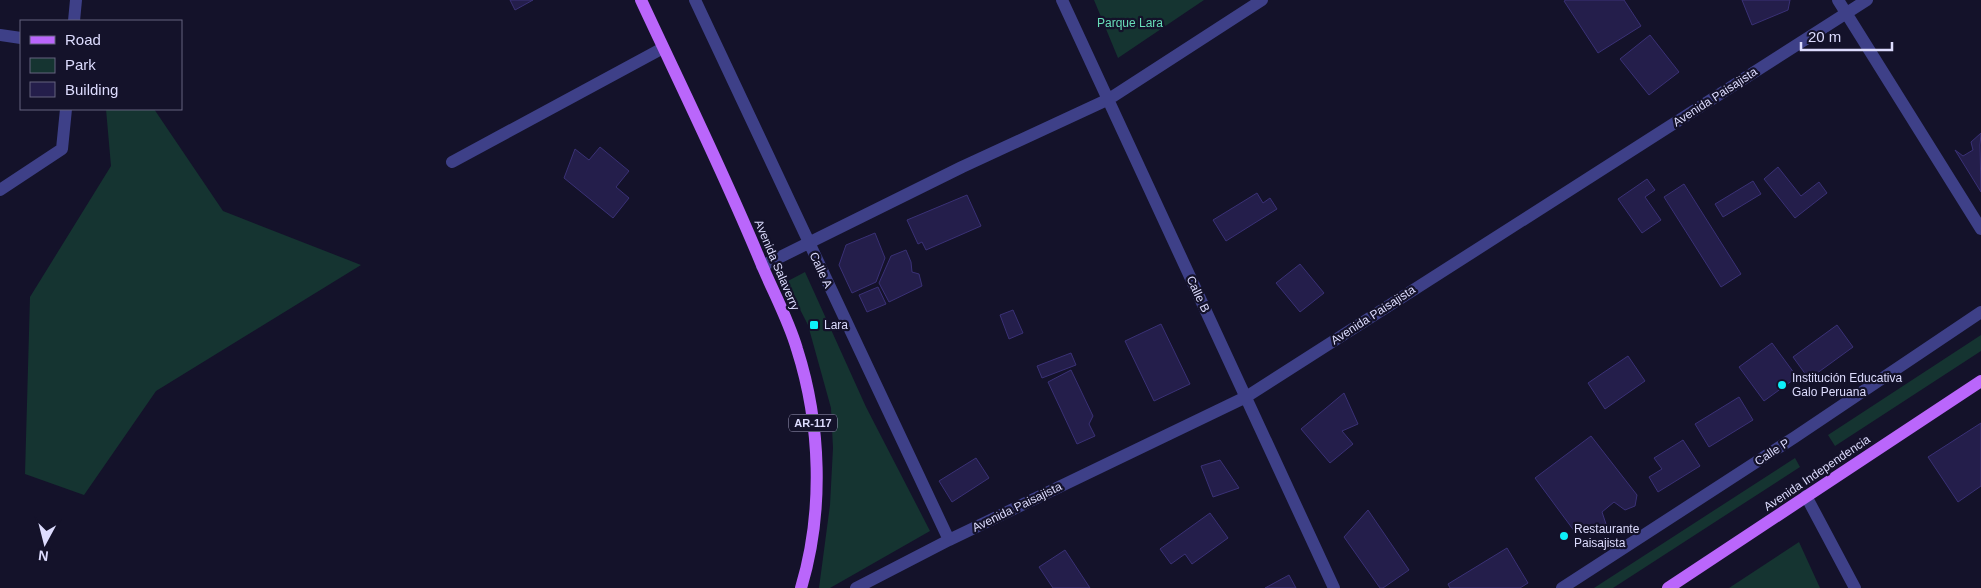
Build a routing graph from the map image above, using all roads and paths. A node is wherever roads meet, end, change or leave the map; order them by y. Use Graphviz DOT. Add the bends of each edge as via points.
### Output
graph roads {
  1 [pos="76,0"];
  2 [pos="641,0"];
  3 [pos="694,0"];
  4 [pos="1062,0"];
  5 [pos="1262,0"];
  6 [pos="1838,0"];
  7 [pos="1867,0"];
  8 [pos="1846,13"];
  9 [pos="74,20"];
  10 [pos="0,35"];
  11 [pos="20,38"];
  12 [pos="663,48"];
  13 [pos="1109,99"];
  14 [pos="66,110"];
  15 [pos="452,162"];
  16 [pos="0,190"];
  17 [pos="1981,229"];
  18 [pos="808,244"];
  19 [pos="762,266"];
  20 [pos="1981,312"];
  21 [pos="1981,381"];
  22 [pos="1246,397"];
  23 [pos="1806,496"];
  24 [pos="949,540"];
  25 [pos="800,588"];
  26 [pos="856,588"];
  27 [pos="1334,588"];
  28 [pos="1562,588"];
  29 [pos="1668,588"];
  30 [pos="1854,588"];
  1 -- 9 [label="street"];
  2 -- 12 [label="main road, Avenida Salaverry / AR-117"];
  3 -- 18 [label="street, Calle A"];
  4 -- 13 [label="street, Calle B"];
  5 -- 13 [label="street"];
  6 -- 8 [label="street"];
  7 -- 8 [label="street, Avenida Paisajista"];
  8 -- 17 [label="street"];
  8 -- 22 [label="street, Avenida Paisajista"];
  10 -- 11 [label="street"];
  12 -- 15 [label="street"];
  12 -- 19 [label="main road, Avenida Salaverry / AR-117" via="744,220"];
  13 -- 18 [label="street" via="962,167"];
  13 -- 22 [label="street, Calle B"];
  14 -- 16 [label="street" via="62,149"];
  18 -- 19 [label="street"];
  18 -- 24 [label="street, Calle A"];
  19 -- 25 [label="main road, Avenida Salaverry / AR-117" via="797,348 814,424 817,476 813,527"];
  20 -- 28 [label="street, Calle P"];
  21 -- 23 [label="main road, Avenida Independencia"];
  22 -- 24 [label="street, Avenida Paisajista"];
  22 -- 27 [label="street, Calle B"];
  23 -- 29 [label="main road, Avenida Independencia"];
  23 -- 30 [label="street"];
  24 -- 26 [label="street, Avenida Paisajista"];
}
